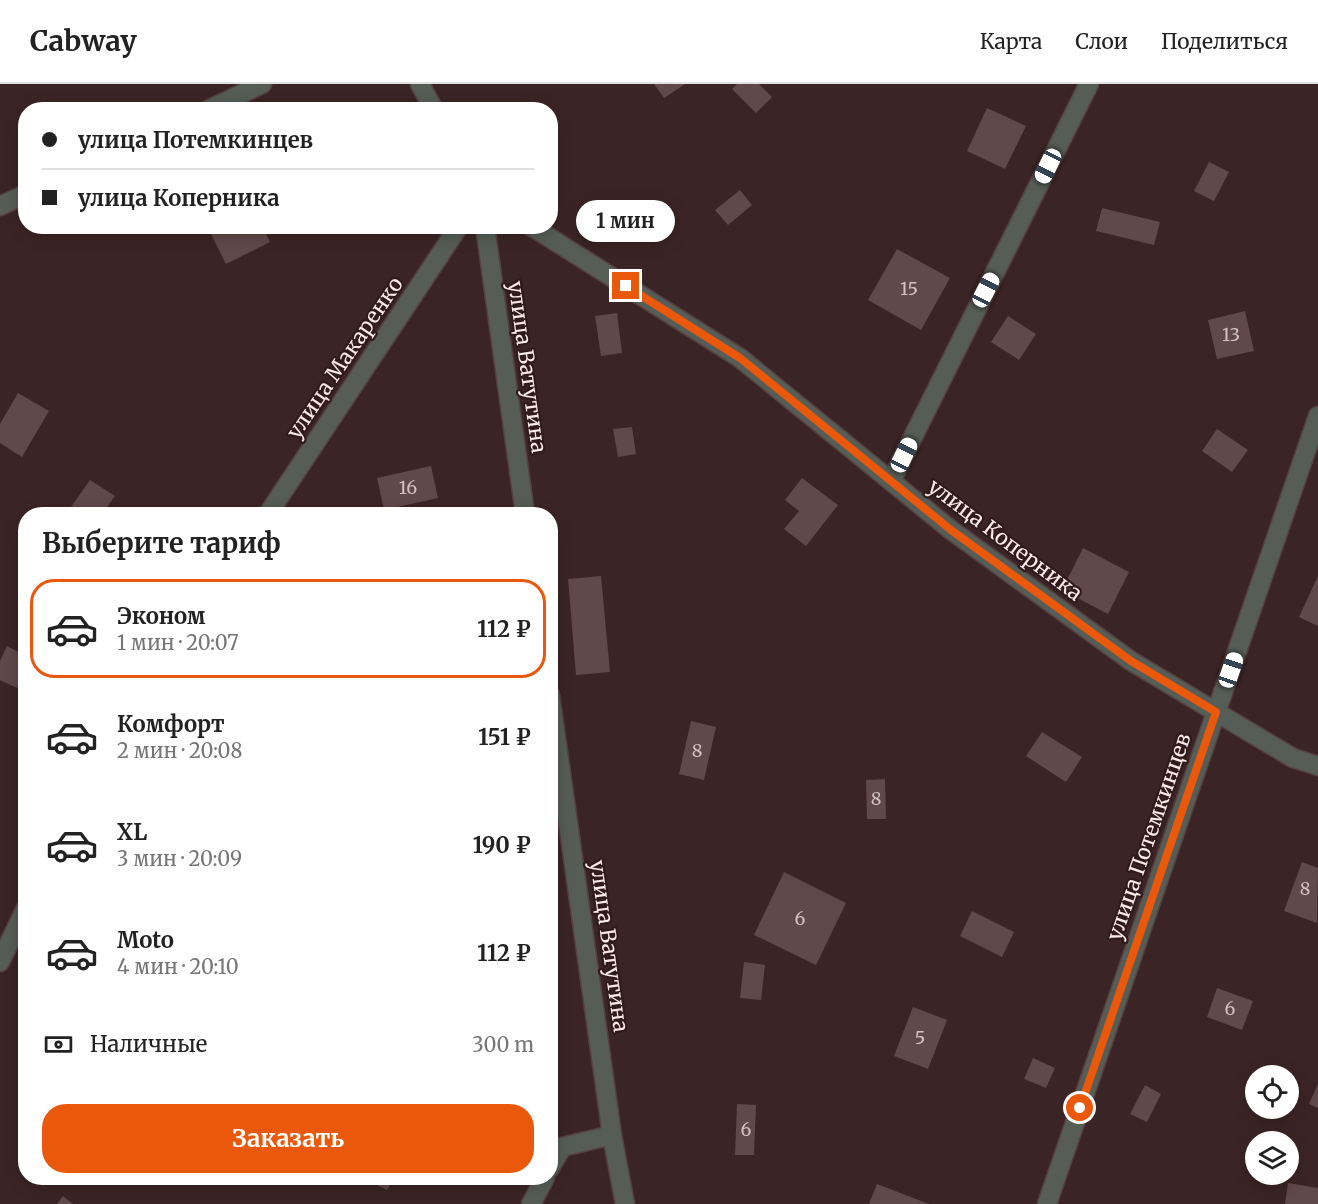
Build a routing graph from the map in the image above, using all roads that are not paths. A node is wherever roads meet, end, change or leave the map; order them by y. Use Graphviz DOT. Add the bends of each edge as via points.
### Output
graph roads {
  1 [pos="262,84"];
  2 [pos="420,84"];
  3 [pos="1089,84"];
  4 [pos="225,102"];
  5 [pos="430,102"];
  6 [pos="18,198"];
  7 [pos="0,206"];
  8 [pos="454,234"];
  9 [pos="486,234"];
  10 [pos="544,234"];
  11 [pos="1318,416"];
  12 [pos="891,481"];
  13 [pos="273,507"];
  14 [pos="524,507"];
  15 [pos="1216,712"];
  16 [pos="558,752"];
  17 [pos="1318,766"];
  18 [pos="18,925"];
  19 [pos="0,962"];
  20 [pos="612,1135"];
  21 [pos="558,1154"];
  22 [pos="541,1185"];
  23 [pos="531,1204"];
  24 [pos="625,1204"];
  25 [pos="1047,1204"];
  1 -- 4 [label="street"];
  2 -- 5 [label="street"];
  3 -- 12 [label="street"];
  6 -- 7 [label="street"];
  8 -- 13 [label="street, улица Макаренко"];
  9 -- 14 [label="street, улица Ватутина"];
  10 -- 12 [label="street, улица Коперника" via="740,358"];
  11 -- 15 [label="street, улица Потемкинцев"];
  12 -- 15 [label="street, улица Коперника" via="951,530 1131,661"];
  15 -- 17 [label="street, улица Коперника" via="1293,758"];
  15 -- 25 [label="street, улица Потемкинцев"];
  16 -- 20 [label="street, улица Ватутина"];
  18 -- 19 [label="street"];
  20 -- 21 [label="street" via="562,1147"];
  20 -- 24 [label="street, улица Ватутина"];
  22 -- 23 [label="street"];
}
